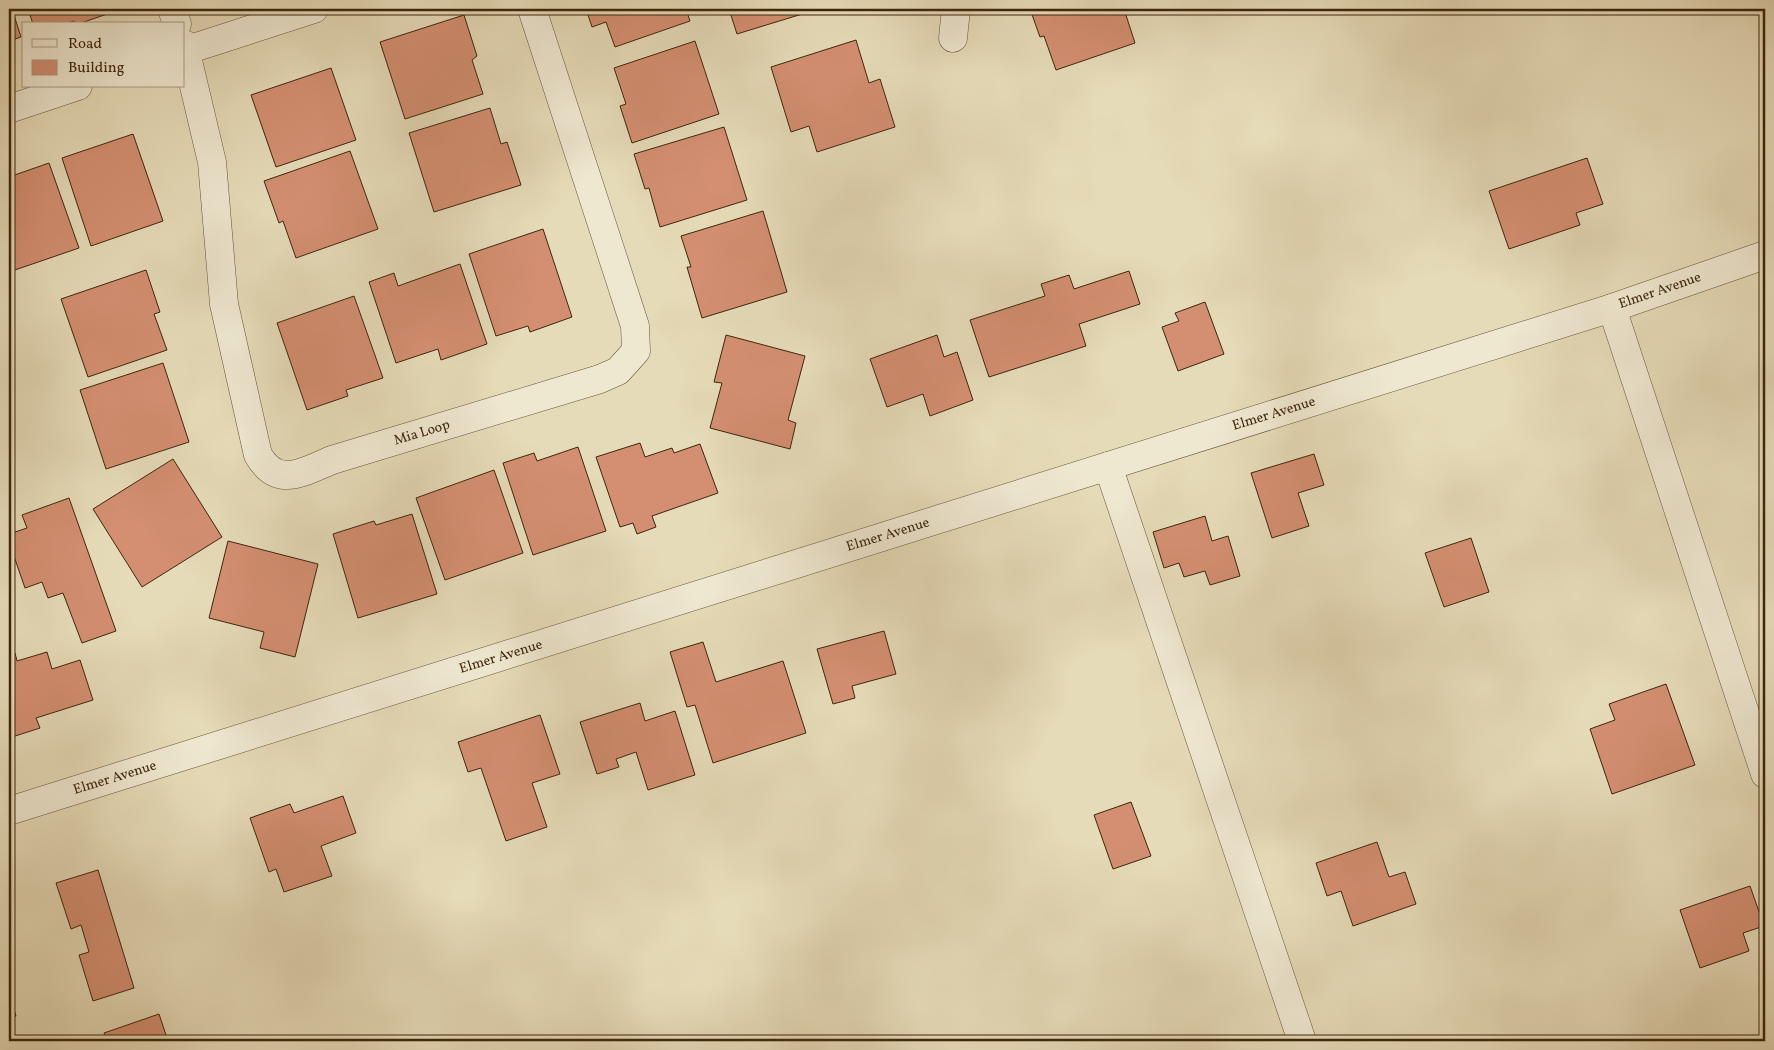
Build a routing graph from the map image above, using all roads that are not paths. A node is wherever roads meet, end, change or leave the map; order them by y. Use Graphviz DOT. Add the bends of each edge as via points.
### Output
graph roads {
  1 [pos="172,9"];
  2 [pos="314,9"];
  3 [pos="532,9"];
  4 [pos="956,9"];
  5 [pos="176,22"];
  6 [pos="953,38"];
  7 [pos="185,49"];
  8 [pos="72,88"];
  9 [pos="9,109"];
  10 [pos="1765,255"];
  11 [pos="1612,308"];
  12 [pos="1108,466"];
  13 [pos="1765,774"];
  14 [pos="9,812"];
  15 [pos="1302,1041"];
  1 -- 5 [label="street"];
  2 -- 7 [label="street"];
  3 -- 7 [label="street, Mia Loop" via="635,326 636,351 618,371 600,379 294,474 273,473 258,455 224,304 212,162"];
  4 -- 6 [label="street"];
  8 -- 9 [label="street"];
  10 -- 11 [label="street, Elmer Avenue"];
  11 -- 12 [label="street, Elmer Avenue"];
  11 -- 13 [label="street"];
  12 -- 14 [label="street, Elmer Avenue"];
  12 -- 15 [label="street"];
}
